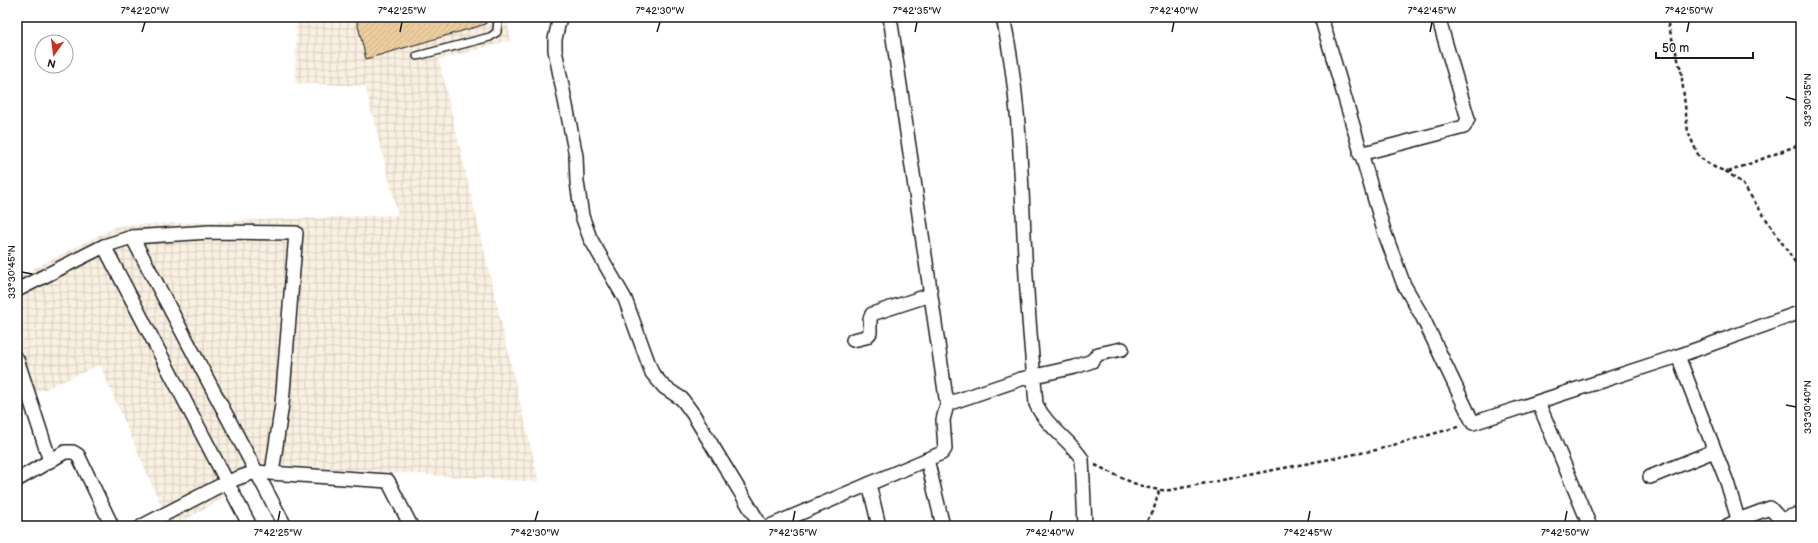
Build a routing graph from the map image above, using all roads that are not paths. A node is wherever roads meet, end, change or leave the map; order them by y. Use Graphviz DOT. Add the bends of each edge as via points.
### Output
graph roads {
  1 [pos="498,17"];
  2 [pos="560,17"];
  3 [pos="890,17"];
  4 [pos="1003,17"];
  5 [pos="1321,17"];
  6 [pos="1438,17"];
  7 [pos="417,56"];
  8 [pos="1360,154"];
  9 [pos="132,237"];
  10 [pos="104,246"];
  11 [pos="17,290"];
  12 [pos="930,295"];
  13 [pos="1801,312"];
  14 [pos="853,340"];
  15 [pos="1122,349"];
  16 [pos="1678,356"];
  17 [pos="17,359"];
  18 [pos="1034,378"];
  19 [pos="948,401"];
  20 [pos="1538,402"];
  21 [pos="1714,451"];
  22 [pos="927,459"];
  23 [pos="50,461"];
  24 [pos="255,472"];
  25 [pos="272,473"];
  26 [pos="1650,477"];
  27 [pos="17,480"];
  28 [pos="227,482"];
  29 [pos="869,484"];
  30 [pos="1801,513"];
  31 [pos="1733,523"];
  32 [pos="112,526"];
  33 [pos="142,526"];
  34 [pos="250,526"];
  35 [pos="285,526"];
  36 [pos="411,526"];
  37 [pos="761,526"];
  38 [pos="770,526"];
  39 [pos="879,526"];
  40 [pos="943,526"];
  41 [pos="1086,526"];
  42 [pos="1590,526"];
  1 -- 7 [label="lane" via="497,32 490,37"];
  2 -- 37 [label="street" via="555,50 576,156 582,216 590,238 625,299 652,373 682,399 693,414"];
  3 -- 12 [label="street"];
  4 -- 18 [label="street" via="1010,48 1021,162"];
  5 -- 8 [label="street"];
  6 -- 8 [label="street" via="1468,119 1467,124 1464,127"];
  8 -- 20 [label="street" via="1404,284 1473,423"];
  9 -- 10 [label="street"];
  9 -- 24 [label="street"];
  9 -- 25 [label="street" via="209,232 296,233 282,404"];
  10 -- 11 [label="street"];
  10 -- 28 [label="street"];
  12 -- 14 [label="street" via="872,314 870,333 866,337"];
  12 -- 19 [label="street" via="944,394"];
  13 -- 16 [label="street"];
  15 -- 18 [label="street" via="1098,354 1092,361 1075,368"];
  16 -- 20 [label="street"];
  16 -- 21 [label="street"];
  17 -- 23 [label="street"];
  18 -- 19 [label="street" via="1021,379 953,402"];
  18 -- 41 [label="street" via="1036,404 1040,414 1082,459"];
  19 -- 22 [label="street" via="943,420 945,449 942,453"];
  20 -- 42 [label="street"];
  21 -- 26 [label="street"];
  21 -- 31 [label="street" via="1726,482"];
  22 -- 29 [label="street"];
  22 -- 40 [label="street"];
  23 -- 27 [label="street"];
  23 -- 32 [label="street" via="69,451 78,455"];
  24 -- 25 [label="street"];
  24 -- 28 [label="street"];
  24 -- 35 [label="street"];
  25 -- 36 [label="street" via="388,481"];
  28 -- 33 [label="street"];
  28 -- 34 [label="street"];
  29 -- 38 [label="street"];
  29 -- 39 [label="street"];
  30 -- 31 [label="street" via="1781,520 1770,508"];
}
